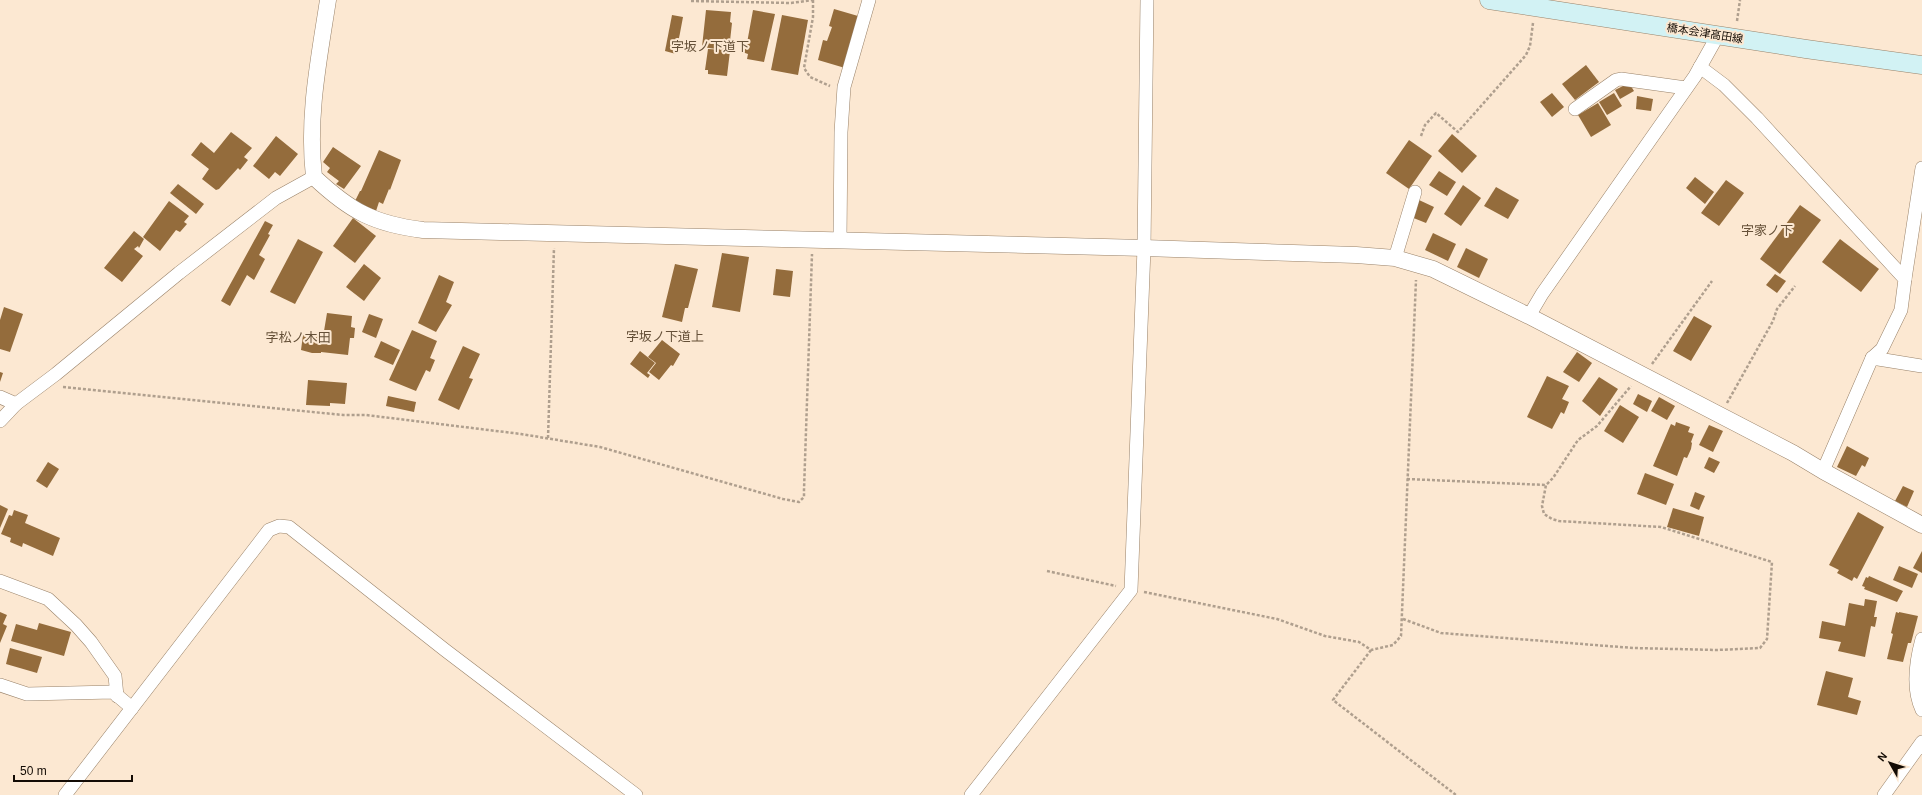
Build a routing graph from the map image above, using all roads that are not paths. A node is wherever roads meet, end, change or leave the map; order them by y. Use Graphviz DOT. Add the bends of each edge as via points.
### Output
graph roads {
  1 [pos="328,0"];
  2 [pos="869,0"];
  3 [pos="1147,0"];
  4 [pos="1489,0"];
  5 [pos="1726,36"];
  6 [pos="1922,65"];
  7 [pos="1700,67"];
  8 [pos="1686,88"];
  9 [pos="1575,109"];
  10 [pos="1922,168"];
  11 [pos="314,177"];
  12 [pos="1415,192"];
  13 [pos="840,240"];
  14 [pos="1144,248"];
  15 [pos="1395,258"];
  16 [pos="1905,279"];
  17 [pos="1529,316"];
  18 [pos="1872,358"];
  19 [pos="1922,366"];
  20 [pos="0,397"];
  21 [pos="16,404"];
  22 [pos="0,421"];
  23 [pos="1823,471"];
  24 [pos="1922,525"];
  25 [pos="0,581"];
  26 [pos="1922,639"];
  27 [pos="0,685"];
  28 [pos="117,696"];
  29 [pos="132,708"];
  30 [pos="1922,710"];
  31 [pos="1922,742"];
  32 [pos="65,795"];
  33 [pos="636,795"];
  34 [pos="970,795"];
  35 [pos="1884,795"];
  1 -- 11 [label="street" via="312,105"];
  2 -- 13 [label="street" via="844,92"];
  3 -- 14 [label="street"];
  4 -- 5 [label="main road, 橋本会津高田線"];
  5 -- 6 [label="main road, 橋本会津高田線"];
  5 -- 7 [label="street"];
  7 -- 8 [label="street"];
  7 -- 16 [label="street" via="1724,85 1758,118"];
  8 -- 9 [label="street" via="1621,79"];
  8 -- 17 [label="street"];
  10 -- 16 [label="street"];
  11 -- 13 [label="street" via="350,206 375,220 398,227 423,230"];
  11 -- 21 [label="street" via="276,198"];
  12 -- 15 [label="street"];
  13 -- 14 [label="street"];
  14 -- 15 [label="street"];
  14 -- 34 [label="street" via="1131,590"];
  15 -- 17 [label="street" via="1433,269"];
  16 -- 18 [label="street" via="1902,310 1882,348"];
  17 -- 23 [label="street"];
  18 -- 19 [label="street"];
  18 -- 23 [label="street"];
  20 -- 21 [label="street"];
  21 -- 22 [label="street"];
  23 -- 24 [label="street"];
  25 -- 28 [label="street" via="48,599 76,625 115,676"];
  26 -- 30 [label="street" via="1916,673 1918,702"];
  27 -- 28 [label="street" via="27,694 113,692"];
  28 -- 29 [label="street"];
  29 -- 32 [label="street"];
  29 -- 33 [label="street" via="269,530 279,526 288,527"];
  31 -- 35 [label="street"];
}
